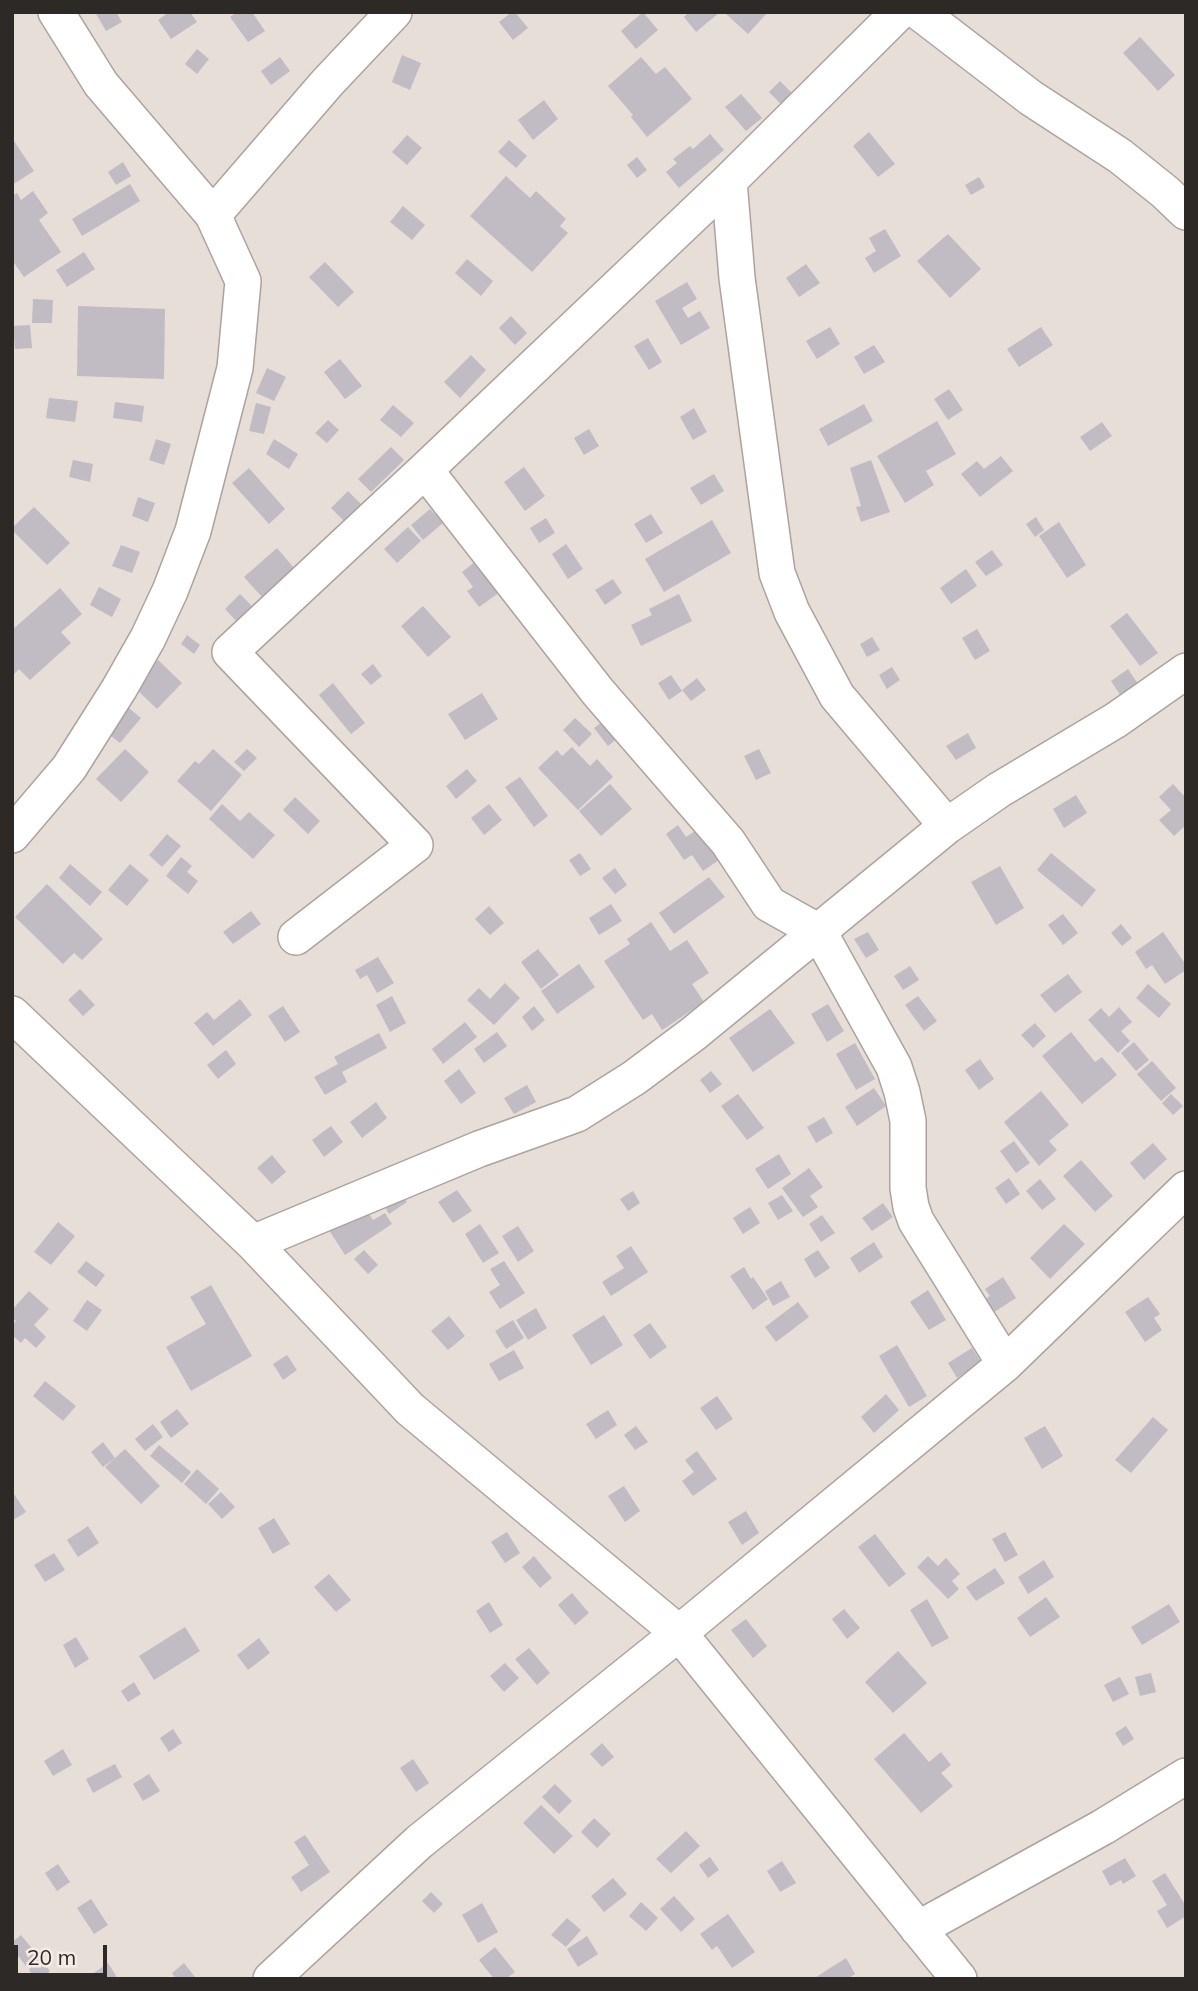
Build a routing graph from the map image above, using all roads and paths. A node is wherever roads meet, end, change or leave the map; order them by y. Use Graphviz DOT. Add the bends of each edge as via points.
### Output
graph roads {
  1 [pos="56,12"];
  2 [pos="394,12"];
  3 [pos="899,12"];
  4 [pos="919,12"];
  5 [pos="729,181"];
  6 [pos="1186,212"];
  7 [pos="213,215"];
  8 [pos="425,470"];
  9 [pos="1186,671"];
  10 [pos="947,826"];
  11 [pos="12,835"];
  12 [pos="819,932"];
  13 [pos="296,937"];
  14 [pos="12,1014"];
  15 [pos="1186,1189"];
  16 [pos="253,1243"];
  17 [pos="1005,1364"];
  18 [pos="679,1633"];
  19 [pos="1186,1776"];
  20 [pos="918,1929"];
  21 [pos="271,1979"];
  22 [pos="960,1979"];
  1 -- 7 [label="street" via="101,84"];
  2 -- 7 [label="street"];
  3 -- 5 [label="street"];
  4 -- 6 [label="street" via="1031,98 1119,156"];
  5 -- 8 [label="street"];
  5 -- 10 [label="street" via="737,278 777,573 792,612 837,696"];
  7 -- 11 [label="street" via="243,281 235,368 193,531 154,626 119,690 69,768"];
  8 -- 12 [label="street" via="598,692 728,842 769,904"];
  8 -- 13 [label="street" via="230,652 415,845"];
  9 -- 10 [label="street"];
  10 -- 12 [label="street"];
  12 -- 16 [label="street" via="693,1034 577,1114 479,1149"];
  12 -- 17 [label="street" via="894,1067 908,1121 908,1188 916,1221"];
  14 -- 16 [label="street"];
  15 -- 17 [label="street"];
  16 -- 18 [label="street" via="410,1409"];
  17 -- 18 [label="street"];
  18 -- 20 [label="street"];
  18 -- 21 [label="street" via="419,1842"];
  19 -- 20 [label="street"];
  20 -- 22 [label="street"];
}
